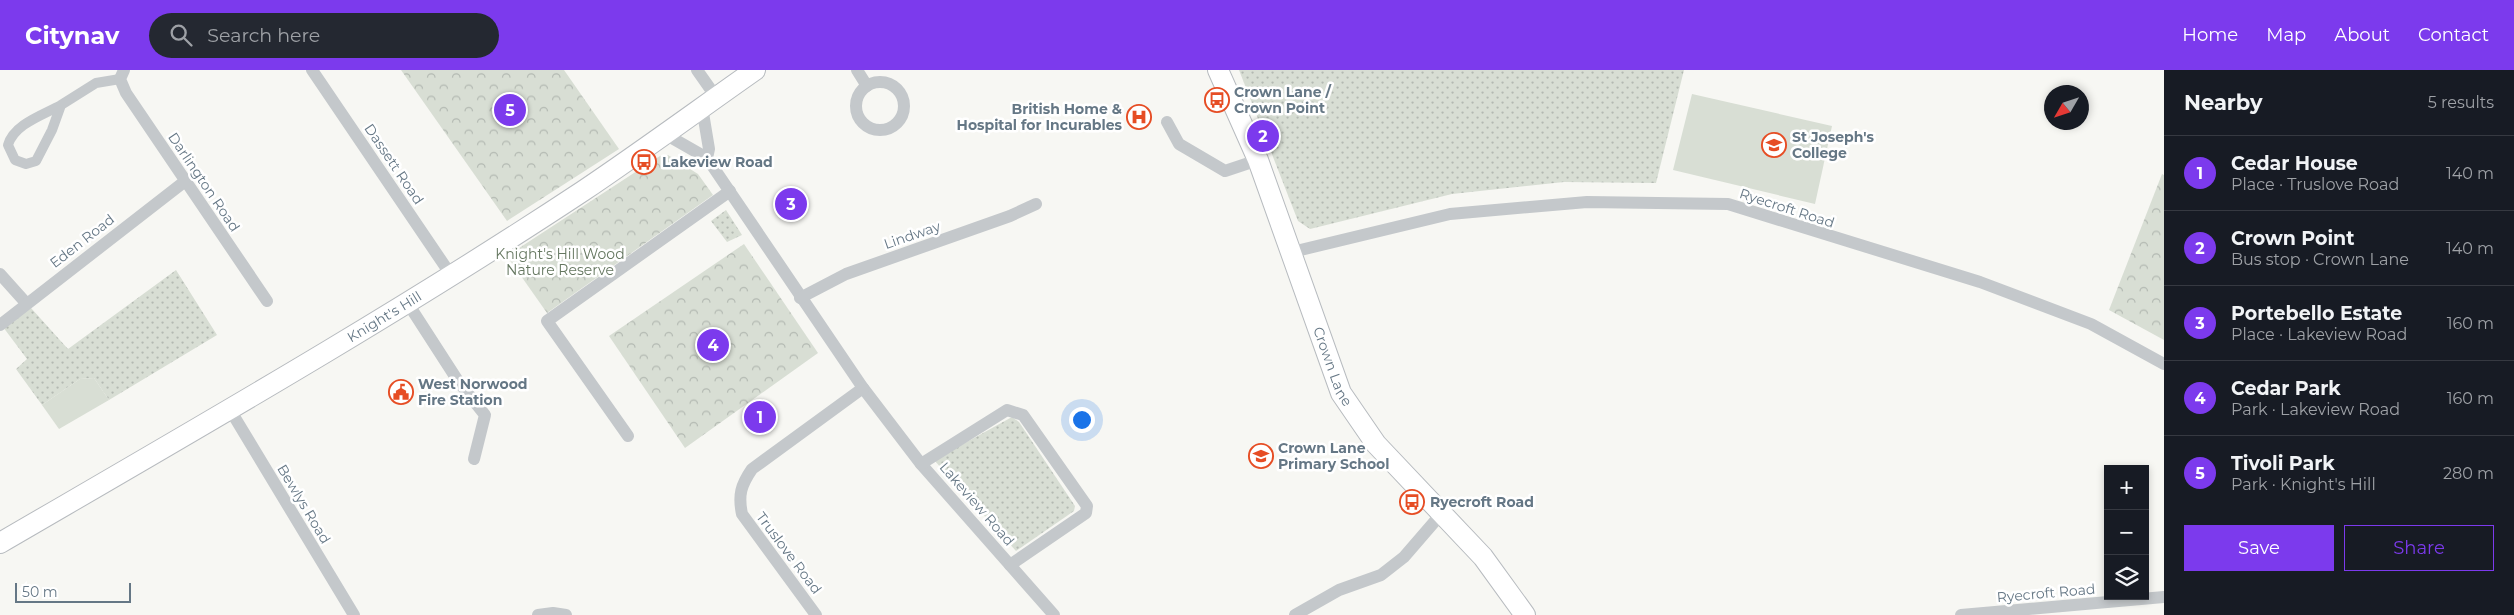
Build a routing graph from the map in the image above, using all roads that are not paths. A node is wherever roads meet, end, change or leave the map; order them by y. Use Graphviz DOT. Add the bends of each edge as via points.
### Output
graph roads {
  1 [pos="312,70"];
  2 [pos="698,70"];
  3 [pos="755,70"];
  4 [pos="857,70"];
  5 [pos="1218,70"];
  6 [pos="122,74"];
  7 [pos="867,86"];
  8 [pos="710,102"];
  9 [pos="61,105"];
  10 [pos="1167,122"];
  11 [pos="665,134"];
  12 [pos="708,158"];
  13 [pos="1258,160"];
  14 [pos="184,182"];
  15 [pos="730,191"];
  16 [pos="1036,204"];
  17 [pos="1292,252"];
  18 [pos="0,274"];
  19 [pos="450,275"];
  20 [pos="800,298"];
  21 [pos="267,301"];
  22 [pos="407,302"];
  23 [pos="26,303"];
  24 [pos="0,325"];
  25 [pos="2164,364"];
  26 [pos="863,388"];
  27 [pos="229,408"];
  28 [pos="628,436"];
  29 [pos="474,459"];
  30 [pos="921,464"];
  31 [pos="1442,513"];
  32 [pos="0,543"];
  33 [pos="1010,565"];
  34 [pos="2164,597"];
  35 [pos="354,615"];
  36 [pos="538,615"];
  37 [pos="566,615"];
  38 [pos="816,615"];
  39 [pos="1054,615"];
  40 [pos="1295,615"];
  41 [pos="1526,615"];
  42 [pos="1961,615"];
  1 -- 19 [label="street, Dassett Road"];
  2 -- 8 [label="street"];
  3 -- 8 [label="main road, Knight's Hill"];
  4 -- 7 [label="street"];
  5 -- 13 [label="main road, Crown Lane"];
  6 -- 9 [label="street" via="96,83"];
  6 -- 14 [label="street, Darlington Road" via="126,94"];
  8 -- 11 [label="main road, Knight's Hill"];
  8 -- 12 [label="street"];
  9 -- 9 [label="street" via="36,160 26,164 15,160 8,146 10,138 26,123"];
  10 -- 13 [label="street" via="1179,144 1224,170"];
  11 -- 12 [label="street, Lakeview Road"];
  11 -- 19 [label="main road, Knight's Hill" via="583,191"];
  12 -- 15 [label="street, Lakeview Road"];
  13 -- 17 [label="main road, Crown Lane"];
  14 -- 21 [label="street, Darlington Road"];
  14 -- 23 [label="street, Eden Road"];
  15 -- 20 [label="street, Lakeview Road"];
  15 -- 28 [label="street" via="548,321"];
  16 -- 20 [label="street, Lindway" via="846,274"];
  17 -- 25 [label="street, Ryecroft Road" via="1450,214 1587,202 1728,204 1989,286 2092,324"];
  17 -- 31 [label="main road, Crown Lane" via="1341,393 1376,444"];
  18 -- 23 [label="street"];
  19 -- 22 [label="main road, Knight's Hill"];
  20 -- 26 [label="street, Lakeview Road"];
  22 -- 27 [label="main road, Knight's Hill"];
  22 -- 29 [label="street" via="458,381 485,415"];
  23 -- 24 [label="street, Eden Road"];
  26 -- 30 [label="street, Lakeview Road"];
  26 -- 38 [label="street, Truslove Road" via="752,469 743,482 739,497 742,514"];
  27 -- 32 [label="main road, Knight's Hill"];
  27 -- 35 [label="street, Bewlys Road"];
  30 -- 33 [label="street, Lakeview Road"];
  30 -- 33 [label="street, Lakeview Road" via="1007,410 1023,415 1087,506 1086,513"];
  31 -- 40 [label="street" via="1404,557 1381,575 1339,590"];
  31 -- 41 [label="main road, Crown Lane" via="1482,557"];
  33 -- 39 [label="street, Lakeview Road"];
  34 -- 42 [label="street, Ryecroft Road"];
  36 -- 37 [label="street"];
}
